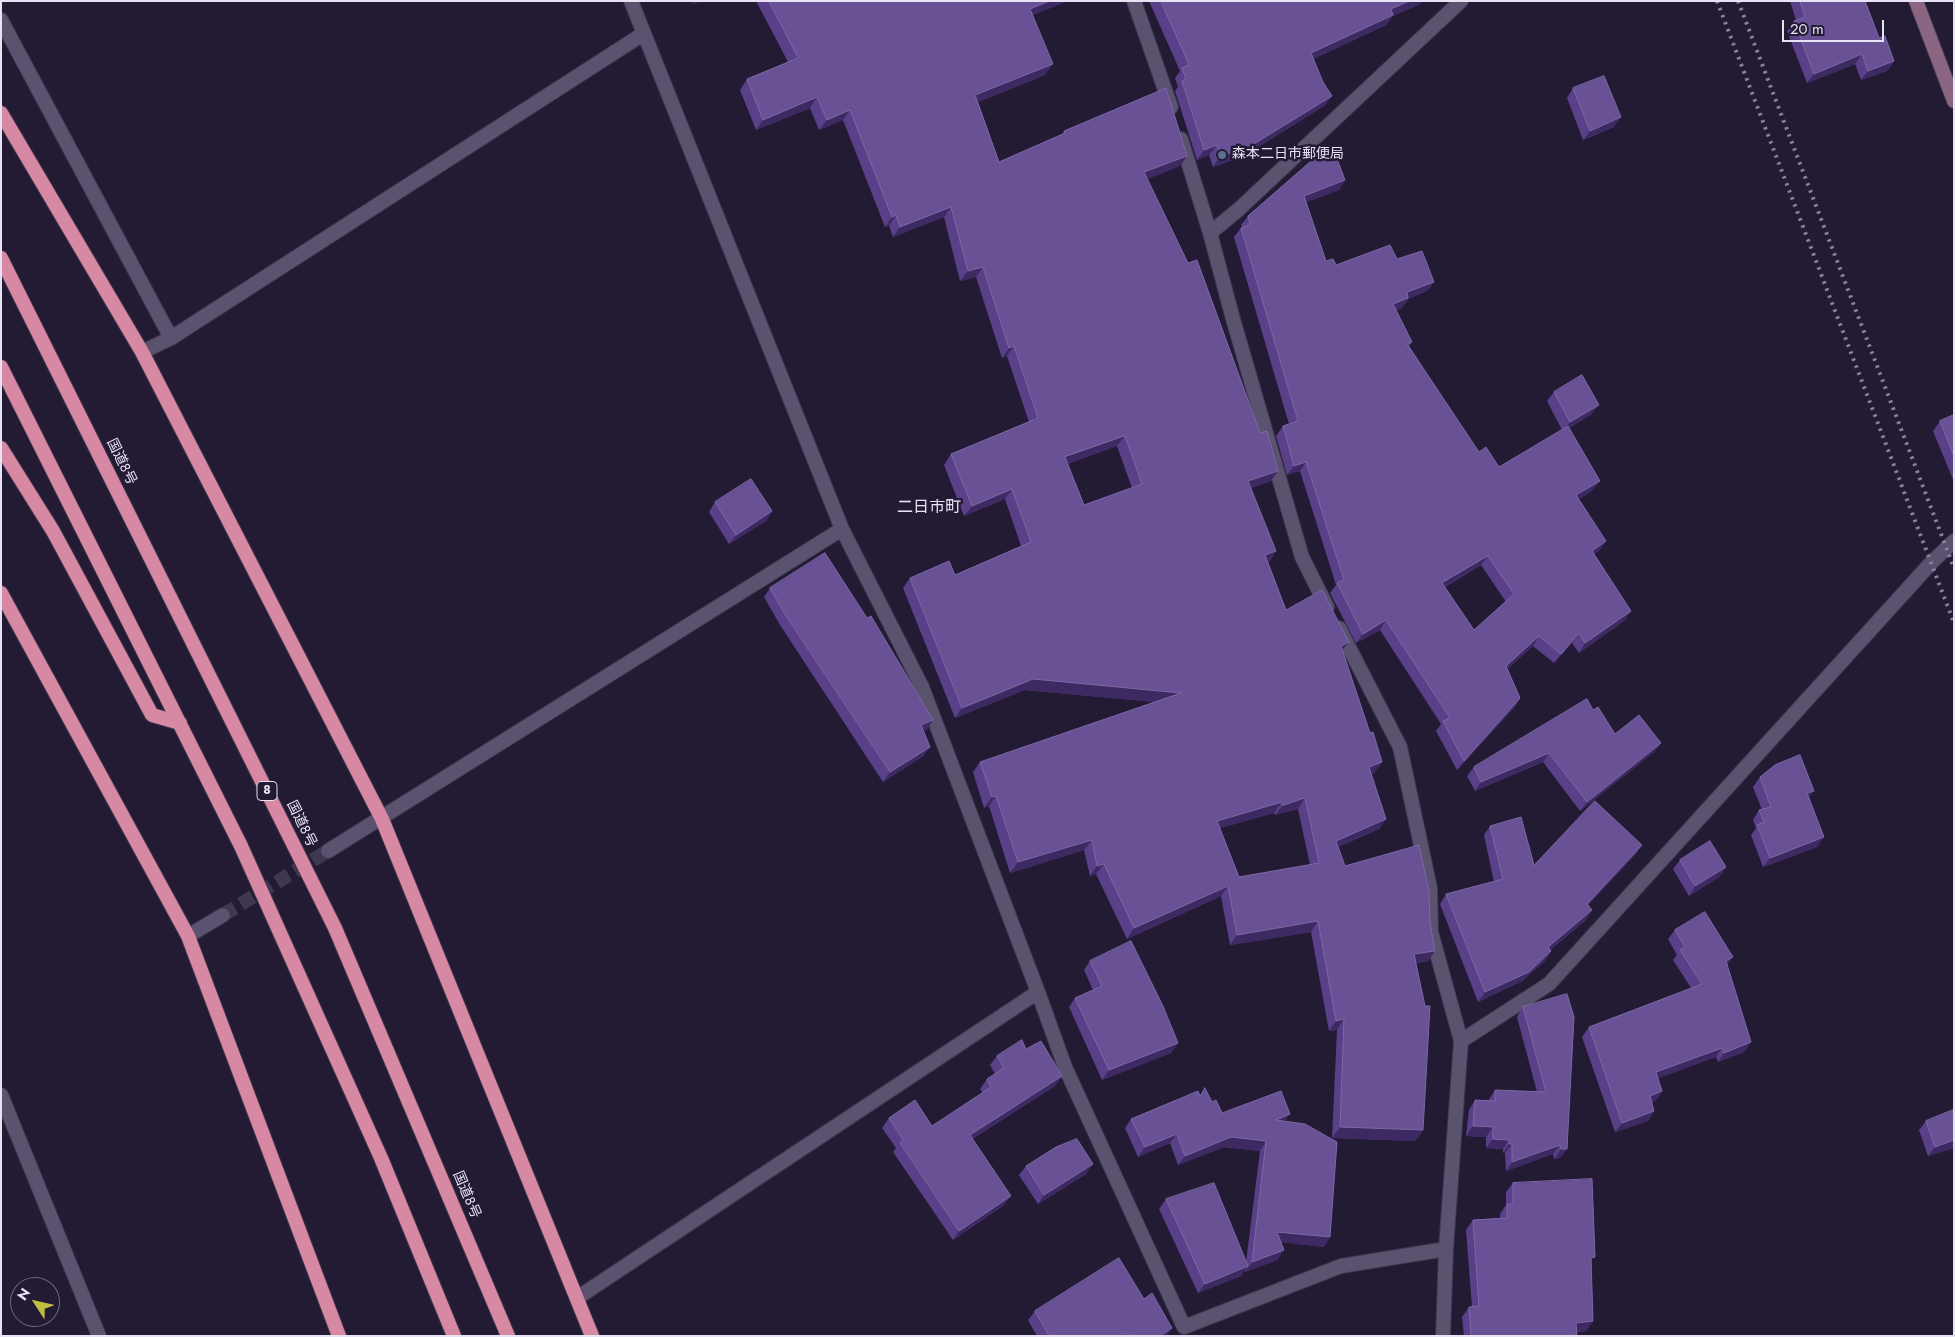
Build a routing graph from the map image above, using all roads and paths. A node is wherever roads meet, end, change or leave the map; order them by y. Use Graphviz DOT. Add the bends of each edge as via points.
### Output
graph roads {
  1 [pos="631,1"];
  2 [pos="1134,1"];
  3 [pos="1461,1"];
  4 [pos="1916,1"];
  5 [pos="1,20"];
  6 [pos="642,34"];
  7 [pos="1954,102"];
  8 [pos="1,113"];
  9 [pos="1210,232"];
  10 [pos="1,258"];
  11 [pos="171,338"];
  12 [pos="142,352"];
  13 [pos="1,367"];
  14 [pos="1,448"];
  15 [pos="842,529"];
  16 [pos="1954,542"];
  17 [pos="1,593"];
  18 [pos="180,724"];
  19 [pos="382,819"];
  20 [pos="328,851"];
  21 [pos="223,915"];
  22 [pos="188,936"];
  23 [pos="1038,992"];
  24 [pos="1461,1041"];
  25 [pos="1,1095"];
  26 [pos="1446,1249"];
  27 [pos="577,1298"];
  28 [pos="99,1336"];
  29 [pos="339,1336"];
  30 [pos="454,1336"];
  31 [pos="508,1336"];
  32 [pos="592,1336"];
  33 [pos="1443,1336"];
  1 -- 6 [label="street"];
  2 -- 9 [label="street"];
  3 -- 9 [label="street" via="1238,210"];
  4 -- 7 [label="main road"];
  5 -- 11 [label="street"];
  6 -- 11 [label="street"];
  6 -- 15 [label="street"];
  8 -- 12 [label="highway"];
  9 -- 24 [label="street" via="1302,557 1400,747 1430,888 1431,932"];
  10 -- 31 [label="highway, 国道8号 / 8" via="335,928"];
  11 -- 12 [label="street"];
  12 -- 19 [label="highway"];
  13 -- 18 [label="highway"];
  14 -- 18 [label="highway" via="53,531 152,715"];
  15 -- 19 [label="street"];
  15 -- 23 [label="street" via="922,687"];
  16 -- 24 [label="street" via="1917,577 1549,984"];
  17 -- 22 [label="highway"];
  18 -- 30 [label="highway" via="241,846 365,1122"];
  19 -- 20 [label="street"];
  19 -- 27 [label="highway"];
  21 -- 22 [label="street"];
  22 -- 29 [label="highway"];
  23 -- 26 [label="street" via="1065,1067 1184,1327 1341,1266"];
  23 -- 27 [label="street"];
  24 -- 26 [label="street"];
  25 -- 28 [label="street"];
  26 -- 33 [label="street"];
  27 -- 32 [label="highway"];
}
